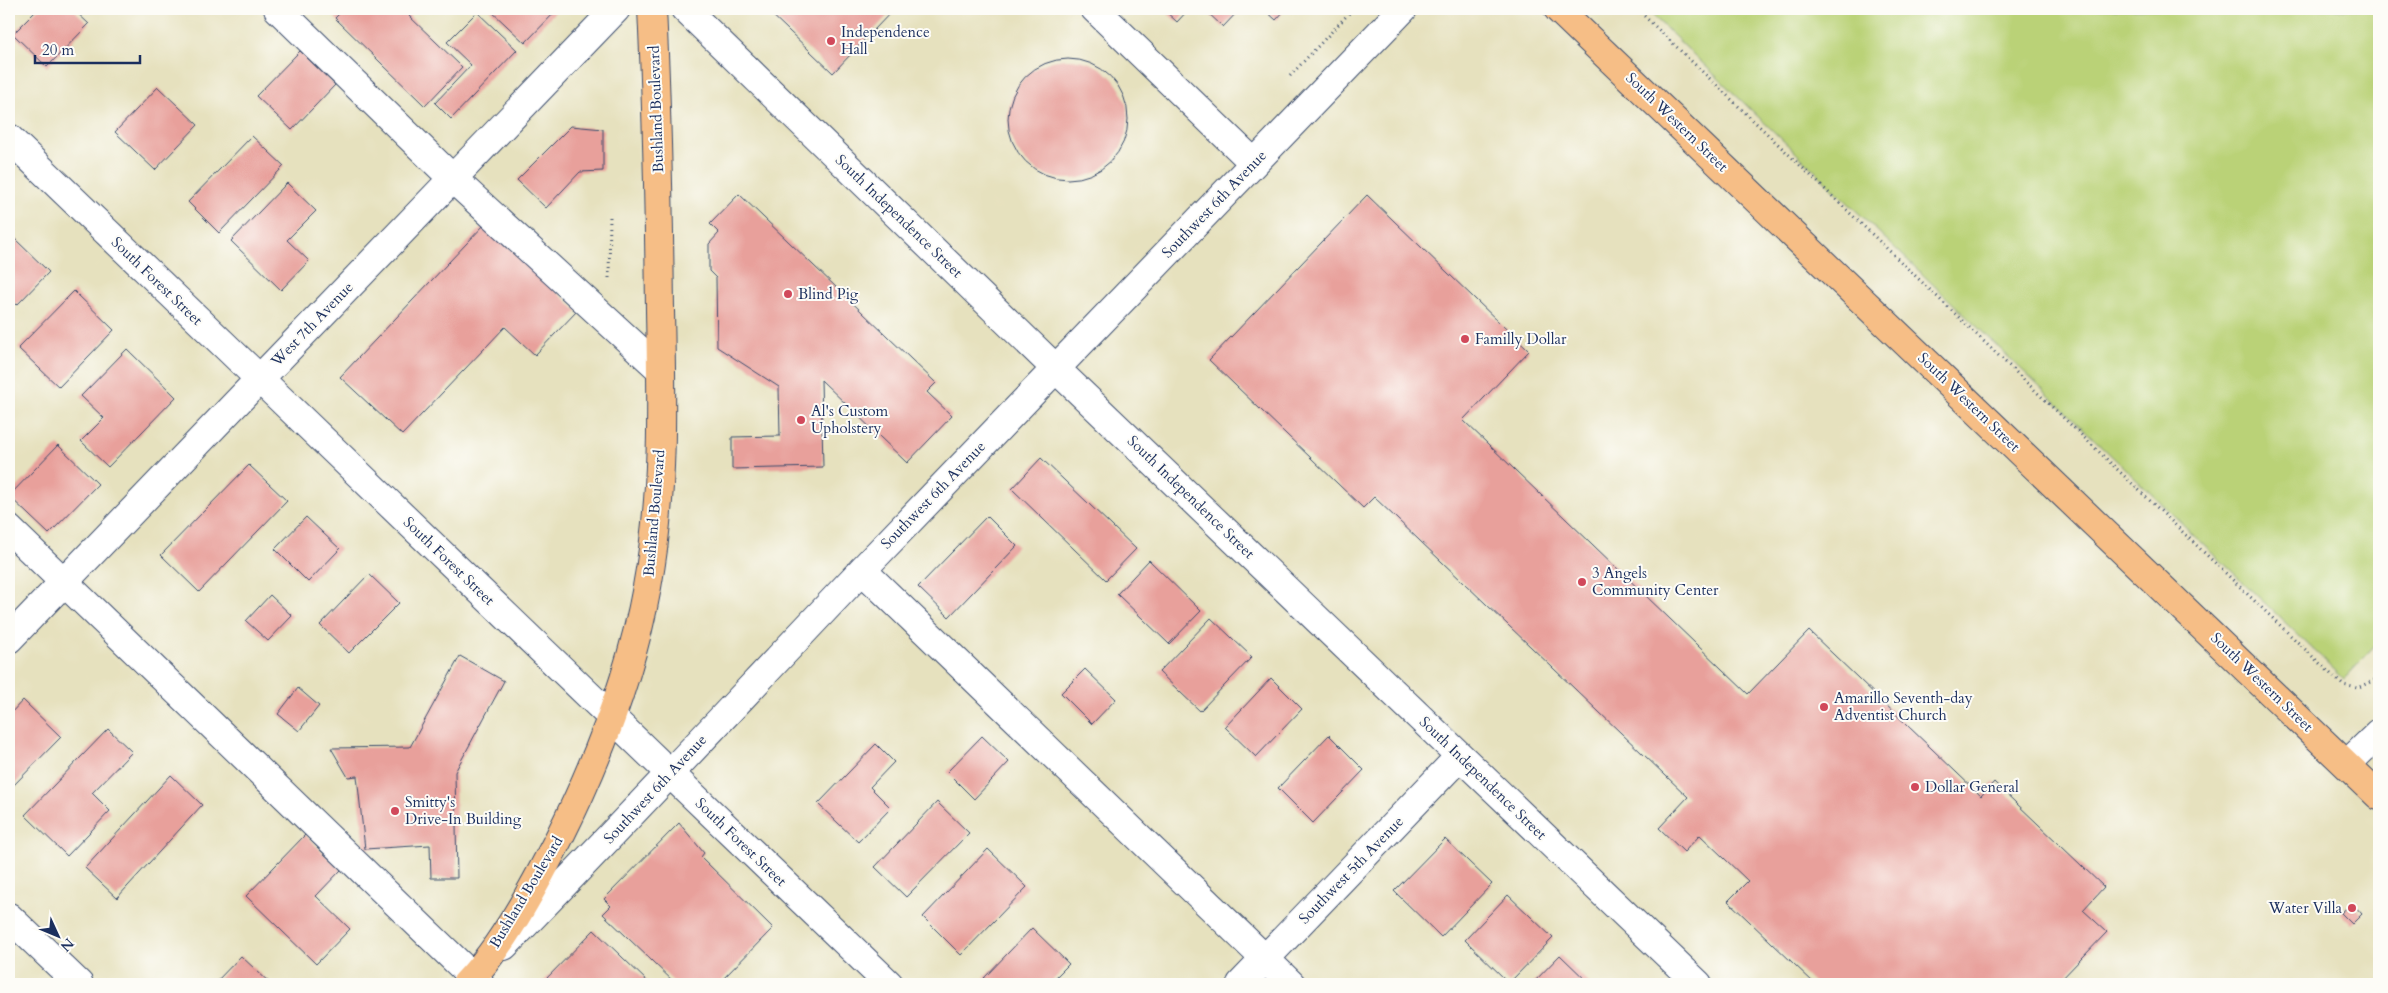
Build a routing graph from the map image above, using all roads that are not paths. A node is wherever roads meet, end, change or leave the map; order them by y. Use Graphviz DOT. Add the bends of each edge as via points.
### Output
graph roads {
  1 [pos="278,9"];
  2 [pos="616,9"];
  3 [pos="652,9"];
  4 [pos="686,9"];
  5 [pos="1095,9"];
  6 [pos="1404,9"];
  7 [pos="1558,9"];
  8 [pos="9,138"];
  9 [pos="1254,163"];
  10 [pos="452,178"];
  11 [pos="1055,368"];
  12 [pos="661,370"];
  13 [pos="259,379"];
  14 [pos="9,529"];
  15 [pos="862,570"];
  16 [pos="64,582"];
  17 [pos="9,639"];
  18 [pos="612,718"];
  19 [pos="2379,733"];
  20 [pos="1460,756"];
  21 [pos="2347,764"];
  22 [pos="669,773"];
  23 [pos="2379,796"];
  24 [pos="9,917"];
  25 [pos="1265,960"];
  26 [pos="473,982"];
  27 [pos="79,984"];
  28 [pos="889,984"];
  29 [pos="1241,984"];
  30 [pos="1290,984"];
  31 [pos="1698,984"];
  1 -- 10 [label="street"];
  2 -- 10 [label="street, West 7th Avenue"];
  3 -- 12 [label="main road, Bushland Boulevard"];
  4 -- 11 [label="street, South Independence Street"];
  5 -- 9 [label="street"];
  6 -- 9 [label="street, Southwest 6th Avenue"];
  7 -- 21 [label="main road, South Western Street"];
  8 -- 13 [label="street, South Forest Street"];
  9 -- 11 [label="street, Southwest 6th Avenue"];
  10 -- 12 [label="street"];
  10 -- 13 [label="street, West 7th Avenue"];
  11 -- 15 [label="street, Southwest 6th Avenue"];
  11 -- 20 [label="street, South Independence Street"];
  12 -- 18 [label="main road, Bushland Boulevard" via="660,450 653,551 645,598"];
  13 -- 16 [label="street, West 7th Avenue"];
  13 -- 18 [label="street, South Forest Street"];
  14 -- 16 [label="street"];
  15 -- 22 [label="street, Southwest 6th Avenue"];
  15 -- 25 [label="street"];
  16 -- 17 [label="street, West 7th Avenue"];
  16 -- 26 [label="street"];
  18 -- 22 [label="street, South Forest Street"];
  18 -- 26 [label="main road, Bushland Boulevard" via="588,779 550,854"];
  19 -- 21 [label="street"];
  20 -- 25 [label="street, Southwest 5th Avenue"];
  20 -- 31 [label="street, South Independence Street"];
  21 -- 23 [label="main road, South Western Street"];
  22 -- 26 [label="street, Southwest 6th Avenue"];
  22 -- 28 [label="street, South Forest Street"];
  24 -- 27 [label="street"];
  25 -- 29 [label="street, Southwest 5th Avenue"];
  25 -- 30 [label="street"];
}
